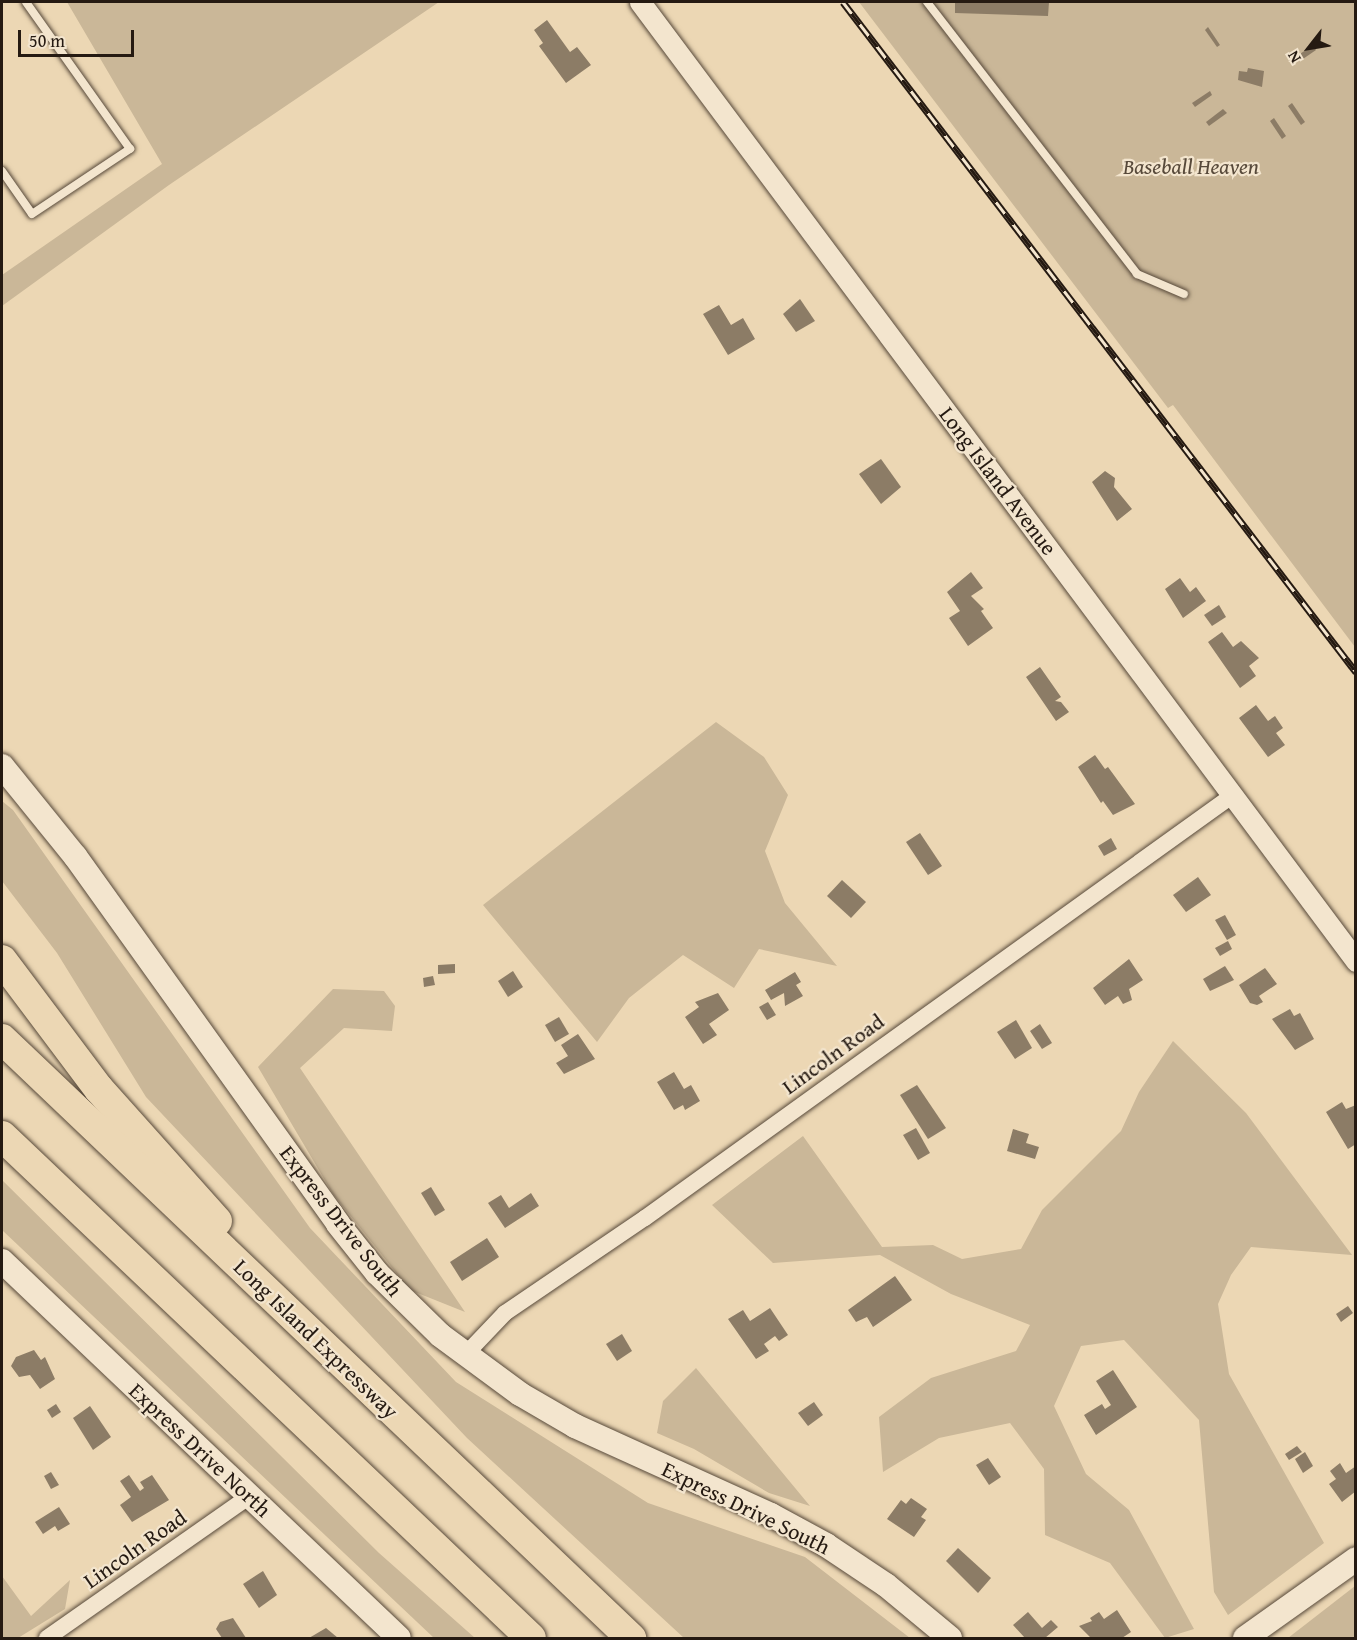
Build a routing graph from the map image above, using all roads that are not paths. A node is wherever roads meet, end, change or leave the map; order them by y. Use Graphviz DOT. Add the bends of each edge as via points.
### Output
graph roads {
  1 [pos="26,2"];
  2 [pos="640,2"];
  3 [pos="927,2"];
  4 [pos="2,171"];
  5 [pos="1184,294"];
  6 [pos="2,766"];
  7 [pos="1233,795"];
  8 [pos="2,960"];
  9 [pos="1356,961"];
  10 [pos="2,1039"];
  11 [pos="2,1136"];
  12 [pos="2,1261"];
  13 [pos="307,1332"];
  14 [pos="465,1355"];
  15 [pos="250,1496"];
  16 [pos="1356,1559"];
  17 [pos="47,1638"];
  18 [pos="399,1638"];
  19 [pos="531,1638"];
  20 [pos="631,1638"];
  21 [pos="951,1638"];
  22 [pos="1245,1638"];
  1 -- 4 [label="lane" via="130,149 32,214"];
  2 -- 7 [label="street, Long Island Avenue"];
  3 -- 5 [label="lane" via="1137,274"];
  6 -- 14 [label="main road, Express Drive South" via="69,848 352,1242 397,1294"];
  7 -- 9 [label="street, Long Island Avenue"];
  7 -- 14 [label="street, Lincoln Road" via="645,1218 505,1313"];
  8 -- 13 [label="highway" via="85,1072 232,1238"];
  10 -- 13 [label="highway, Long Island Expressway"];
  11 -- 19 [label="highway"];
  12 -- 15 [label="main road, Express Drive North"];
  13 -- 20 [label="highway, Long Island Expressway"];
  14 -- 21 [label="main road, Express Drive South" via="575,1426 771,1515 826,1545 886,1585"];
  15 -- 17 [label="street, Lincoln Road"];
  15 -- 18 [label="main road, Express Drive North"];
  16 -- 22 [label="main road"];
}
